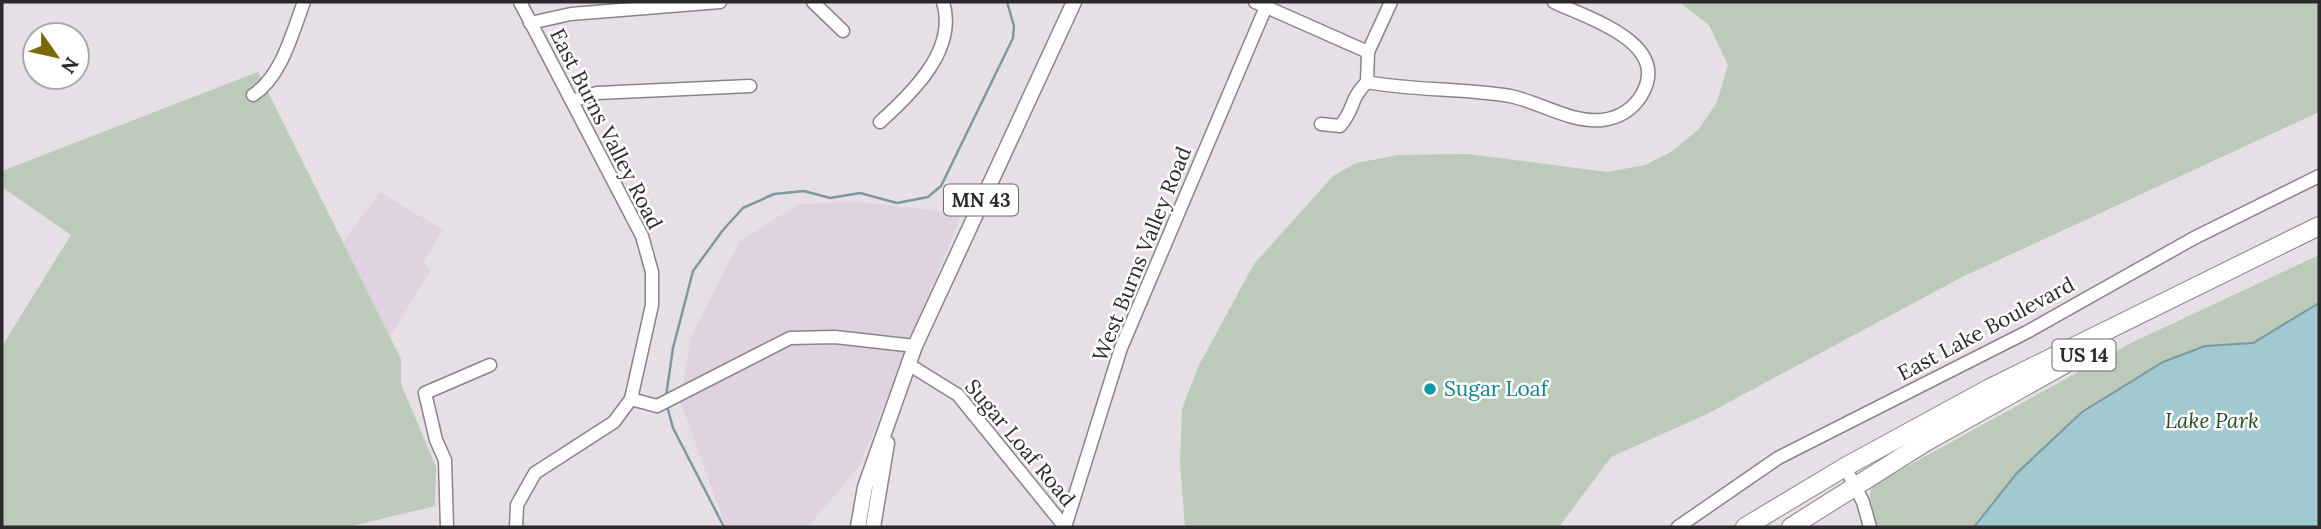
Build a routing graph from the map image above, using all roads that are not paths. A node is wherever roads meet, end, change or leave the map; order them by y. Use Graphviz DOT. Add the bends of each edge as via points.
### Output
graph roads {
  1 [pos="304,2"];
  2 [pos="520,2"];
  3 [pos="720,2"];
  4 [pos="813,2"];
  5 [pos="943,2"];
  6 [pos="1074,2"];
  7 [pos="1391,2"];
  8 [pos="1554,2"];
  9 [pos="1263,4"];
  10 [pos="530,23"];
  11 [pos="843,31"];
  12 [pos="1368,52"];
  13 [pos="1367,82"];
  14 [pos="750,86"];
  15 [pos="253,95"];
  16 [pos="572,101"];
  17 [pos="880,122"];
  18 [pos="1321,124"];
  19 [pos="2319,177"];
  20 [pos="2319,226"];
  21 [pos="2319,238"];
  22 [pos="915,346"];
  23 [pos="908,364"];
  24 [pos="490,365"];
  25 [pos="631,400"];
  26 [pos="894,400"];
  27 [pos="1845,467"];
  28 [pos="1855,485"];
  29 [pos="447,527"];
  30 [pos="516,527"];
  31 [pos="858,527"];
  32 [pos="873,527"];
  33 [pos="1065,527"];
  34 [pos="1678,527"];
  35 [pos="1745,527"];
  36 [pos="1791,527"];
  37 [pos="1870,527"];
  1 -- 15 [label="street" via="277,67"];
  2 -- 10 [label="street, East Burns Valley Road"];
  3 -- 10 [label="street" via="571,14"];
  4 -- 11 [label="street"];
  5 -- 17 [label="street" via="935,61 919,86"];
  6 -- 22 [label="main road, MN 43"];
  7 -- 12 [label="street"];
  8 -- 13 [label="street" via="1640,49 1648,73 1633,107 1617,117 1575,118 1513,97"];
  9 -- 12 [label="street"];
  9 -- 33 [label="street, West Burns Valley Road" via="1121,348"];
  10 -- 16 [label="street, East Burns Valley Road"];
  12 -- 13 [label="street"];
  13 -- 18 [label="street" via="1354,94 1349,116 1340,126"];
  14 -- 16 [label="street" via="597,93"];
  16 -- 25 [label="street, East Burns Valley Road" via="642,236 652,272 652,305"];
  19 -- 34 [label="street, East Lake Boulevard" via="1778,458"];
  20 -- 27 [label="highway, US 14" via="1990,388"];
  21 -- 28 [label="highway, US 14" via="2055,369"];
  22 -- 23 [label="main road, MN 43"];
  22 -- 25 [label="street" via="835,337 790,338 657,406"];
  23 -- 26 [label="main road, MN 43"];
  23 -- 33 [label="street, Sugar Loaf Road" via="958,395"];
  24 -- 29 [label="street" via="425,393 445,460"];
  25 -- 30 [label="street" via="614,422 534,473 517,505"];
  26 -- 31 [label="main road, MN 43" via="865,487"];
  26 -- 32 [label="main road, MN 43"];
  27 -- 28 [label="street"];
  27 -- 35 [label="highway, US 14"];
  28 -- 36 [label="highway, US 14"];
  28 -- 37 [label="street"];
}
